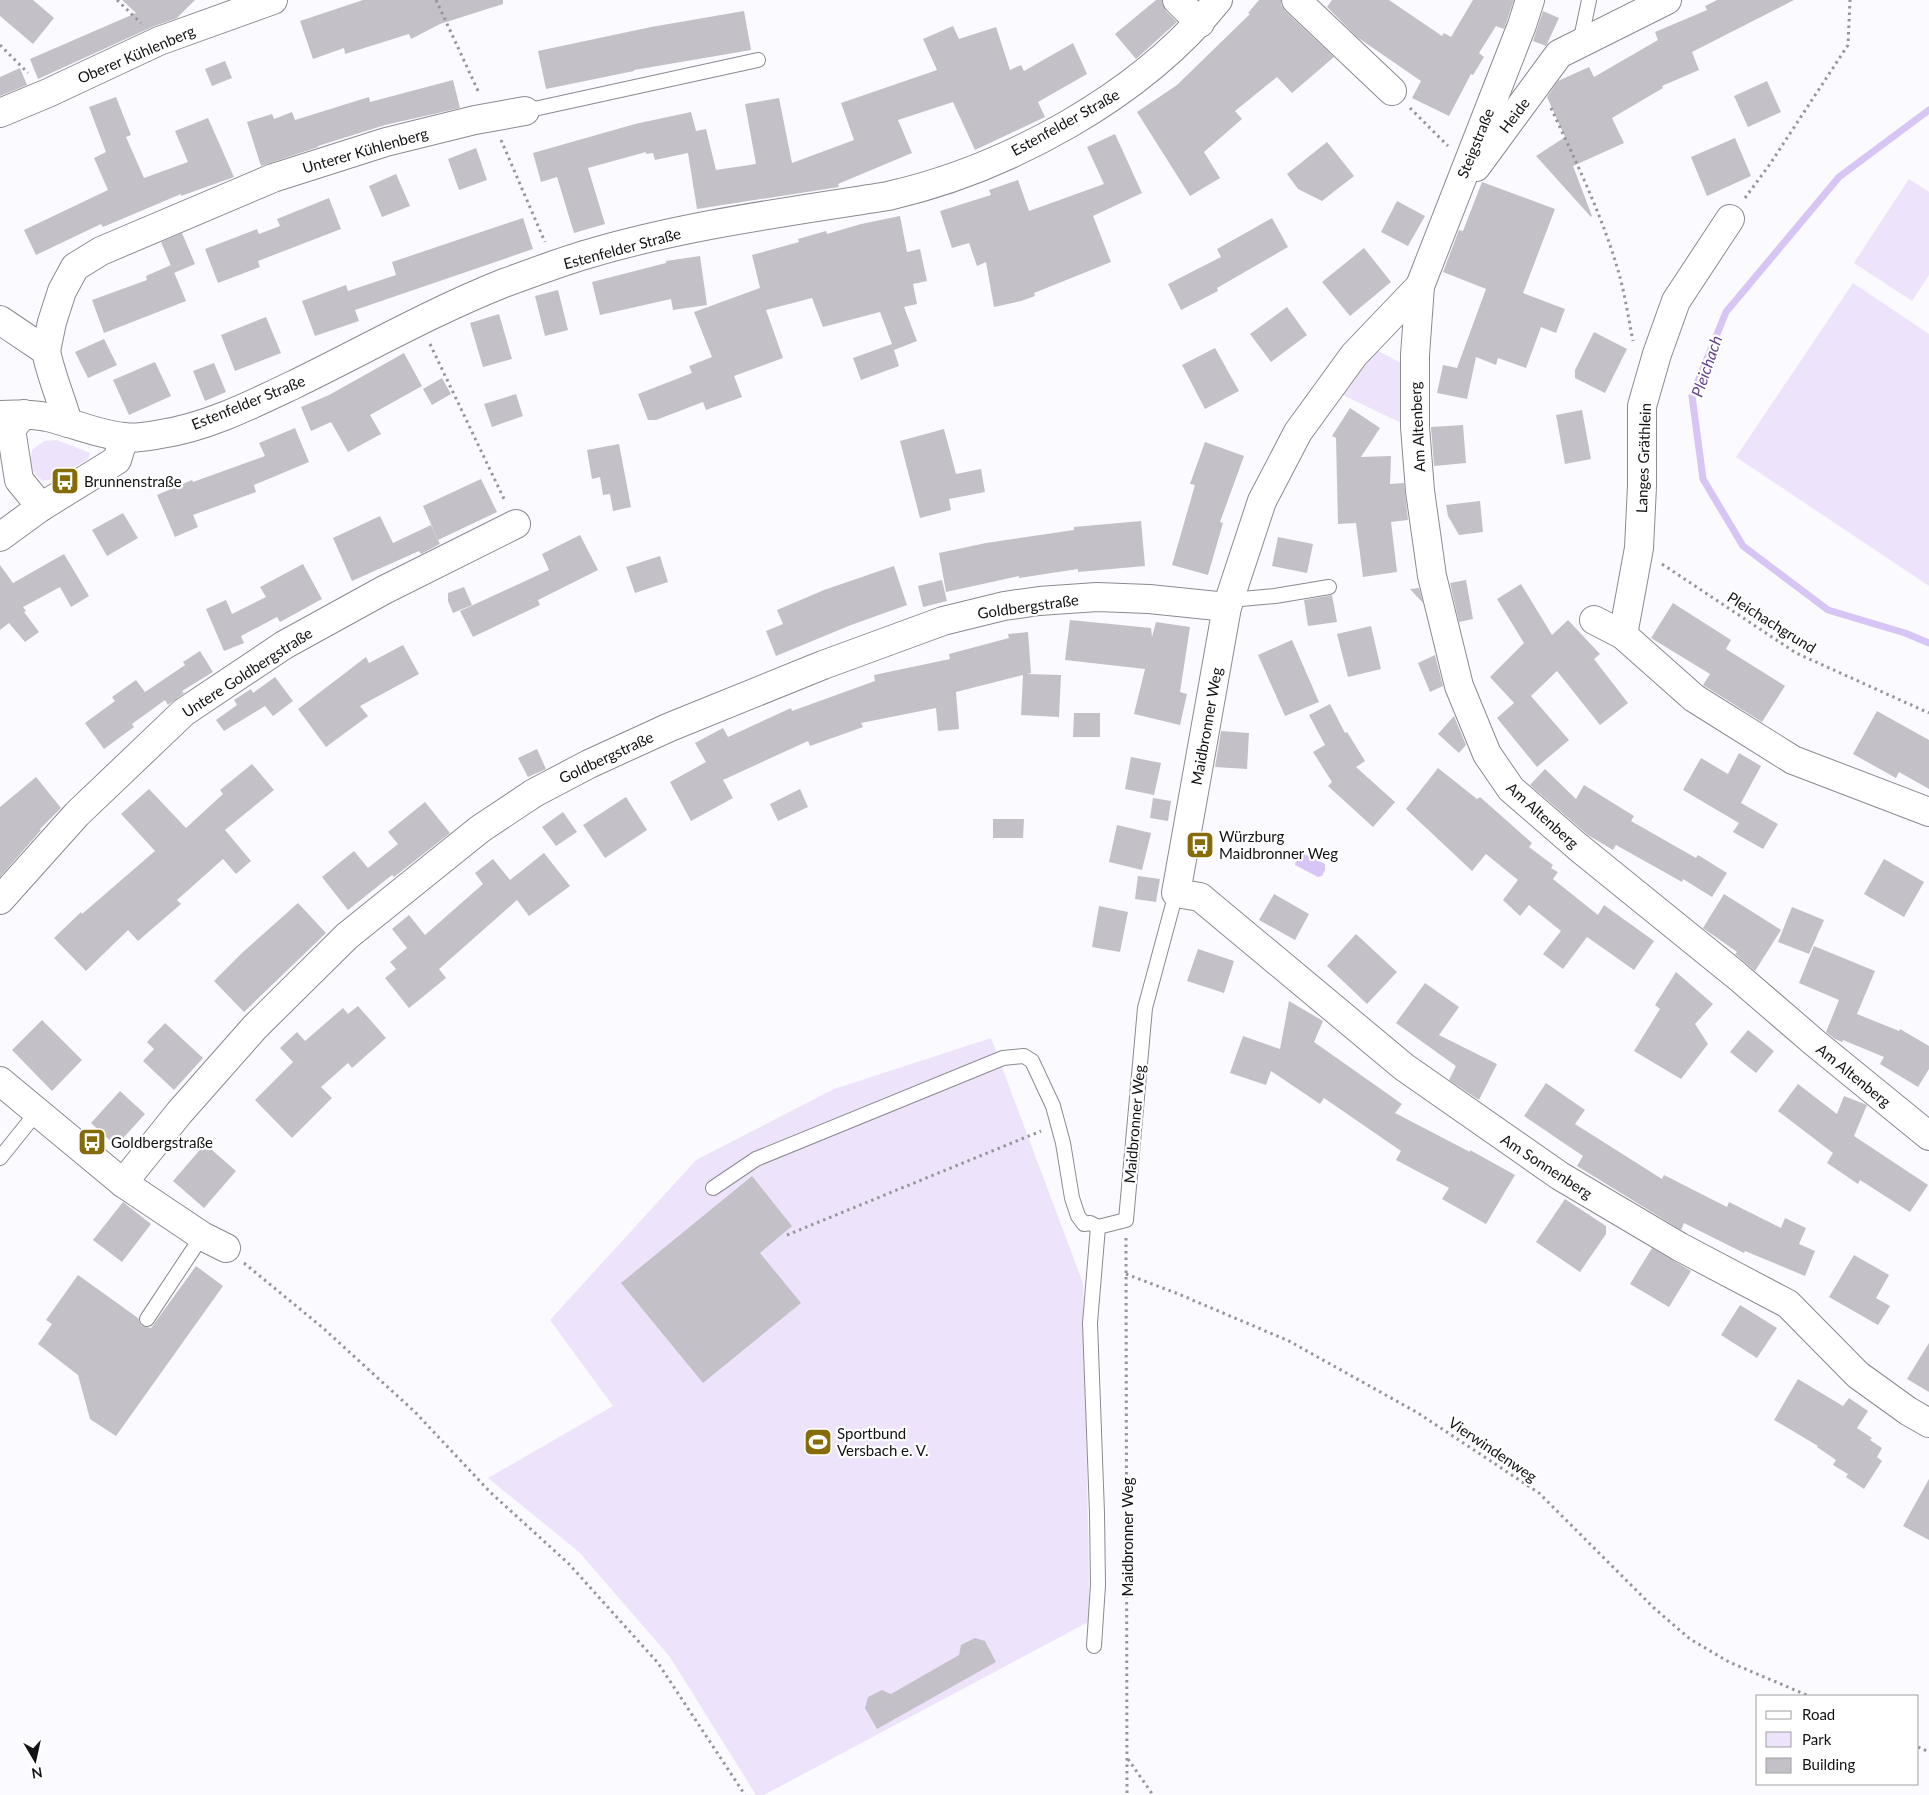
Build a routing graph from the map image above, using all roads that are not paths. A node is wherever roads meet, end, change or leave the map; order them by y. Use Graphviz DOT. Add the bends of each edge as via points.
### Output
graph roads {
  1 [pos="273,0"];
  2 [pos="1177,0"];
  3 [pos="1218,0"];
  4 [pos="1296,0"];
  5 [pos="1530,0"];
  6 [pos="1589,0"];
  7 [pos="1667,0"];
  8 [pos="1200,23"];
  9 [pos="1579,44"];
  10 [pos="758,60"];
  11 [pos="1392,90"];
  12 [pos="525,111"];
  13 [pos="0,113"];
  14 [pos="1455,195"];
  15 [pos="1730,219"];
  16 [pos="1420,286"];
  17 [pos="0,320"];
  18 [pos="46,351"];
  19 [pos="12,414"];
  20 [pos="68,423"];
  21 [pos="124,437"];
  22 [pos="41,508"];
  23 [pos="516,524"];
  24 [pos="0,537"];
  25 [pos="1329,587"];
  26 [pos="1229,604"];
  27 [pos="1594,620"];
  28 [pos="1623,635"];
  29 [pos="1929,812"];
  30 [pos="1176,893"];
  31 [pos="0,900"];
  32 [pos="0,1081"];
  33 [pos="36,1112"];
  34 [pos="1929,1136"];
  35 [pos="0,1158"];
  36 [pos="123,1183"];
  37 [pos="713,1188"];
  38 [pos="1098,1227"];
  39 [pos="202,1236"];
  40 [pos="226,1248"];
  41 [pos="147,1319"];
  42 [pos="1929,1423"];
  43 [pos="1094,1646"];
  1 -- 13 [label="street, Oberer Kühlenberg" via="159,41"];
  2 -- 8 [label="street"];
  3 -- 8 [label="street, Estenfelder Straße"];
  4 -- 11 [label="street"];
  5 -- 14 [label="street, Steigstraße"];
  6 -- 9 [label="lane"];
  7 -- 9 [label="street, Heide"];
  8 -- 21 [label="street, Estenfelder Straße" via="1172,51 1110,99 1025,147 957,175 909,192 728,222 589,254 504,284 418,321 213,420 164,434"];
  9 -- 14 [label="street, Heide" via="1559,54"];
  10 -- 12 [label="lane, Unterer Kühlenberg"];
  12 -- 18 [label="street, Unterer Kühlenberg" via="386,142 273,178 101,251 75,267 62,291"];
  14 -- 16 [label="street, Steigstraße"];
  15 -- 28 [label="street, Langes Gräthlein" via="1676,301 1642,406 1639,548"];
  16 -- 26 [label="street, Maidbronner Weg" via="1354,355 1298,432 1262,500"];
  16 -- 34 [label="street, Am Altenberg" via="1415,355 1415,427 1420,491 1432,576 1460,686 1486,754 1511,789 1578,847"];
  17 -- 18 [label="street"];
  18 -- 20 [label="street"];
  19 -- 20 [label="street, Estenfelder Straße"];
  19 -- 22 [label="street" via="11,429 19,480"];
  20 -- 21 [label="street, Estenfelder Straße"];
  21 -- 22 [label="street" via="117,460"];
  22 -- 24 [label="street"];
  23 -- 31 [label="street, Untere Goldbergstraße" via="284,644 184,712 77,814"];
  25 -- 26 [label="lane"];
  26 -- 30 [label="street, Maidbronner Weg"];
  26 -- 36 [label="street, Goldbergstraße" via="1097,597 1004,606 943,621 823,664 670,727 542,788 480,829 347,936 255,1027"];
  27 -- 28 [label="street"];
  28 -- 29 [label="street" via="1694,698 1793,760"];
  30 -- 38 [label="lane, Maidbronner Weg" via="1144,1008 1126,1220"];
  30 -- 42 [label="street, Am Sonnenberg" via="1200,897 1404,1067 1560,1176 1680,1248 1788,1304 1858,1375"];
  32 -- 33 [label="street"];
  33 -- 35 [label="lane"];
  33 -- 36 [label="street"];
  36 -- 39 [label="street"];
  37 -- 38 [label="lane" via="756,1159 1003,1058 1024,1056 1032,1061 1053,1106 1078,1216 1084,1224"];
  38 -- 43 [label="lane, Maidbronner Weg" via="1090,1323 1098,1558"];
  39 -- 40 [label="street"];
  39 -- 41 [label="lane"];
}
